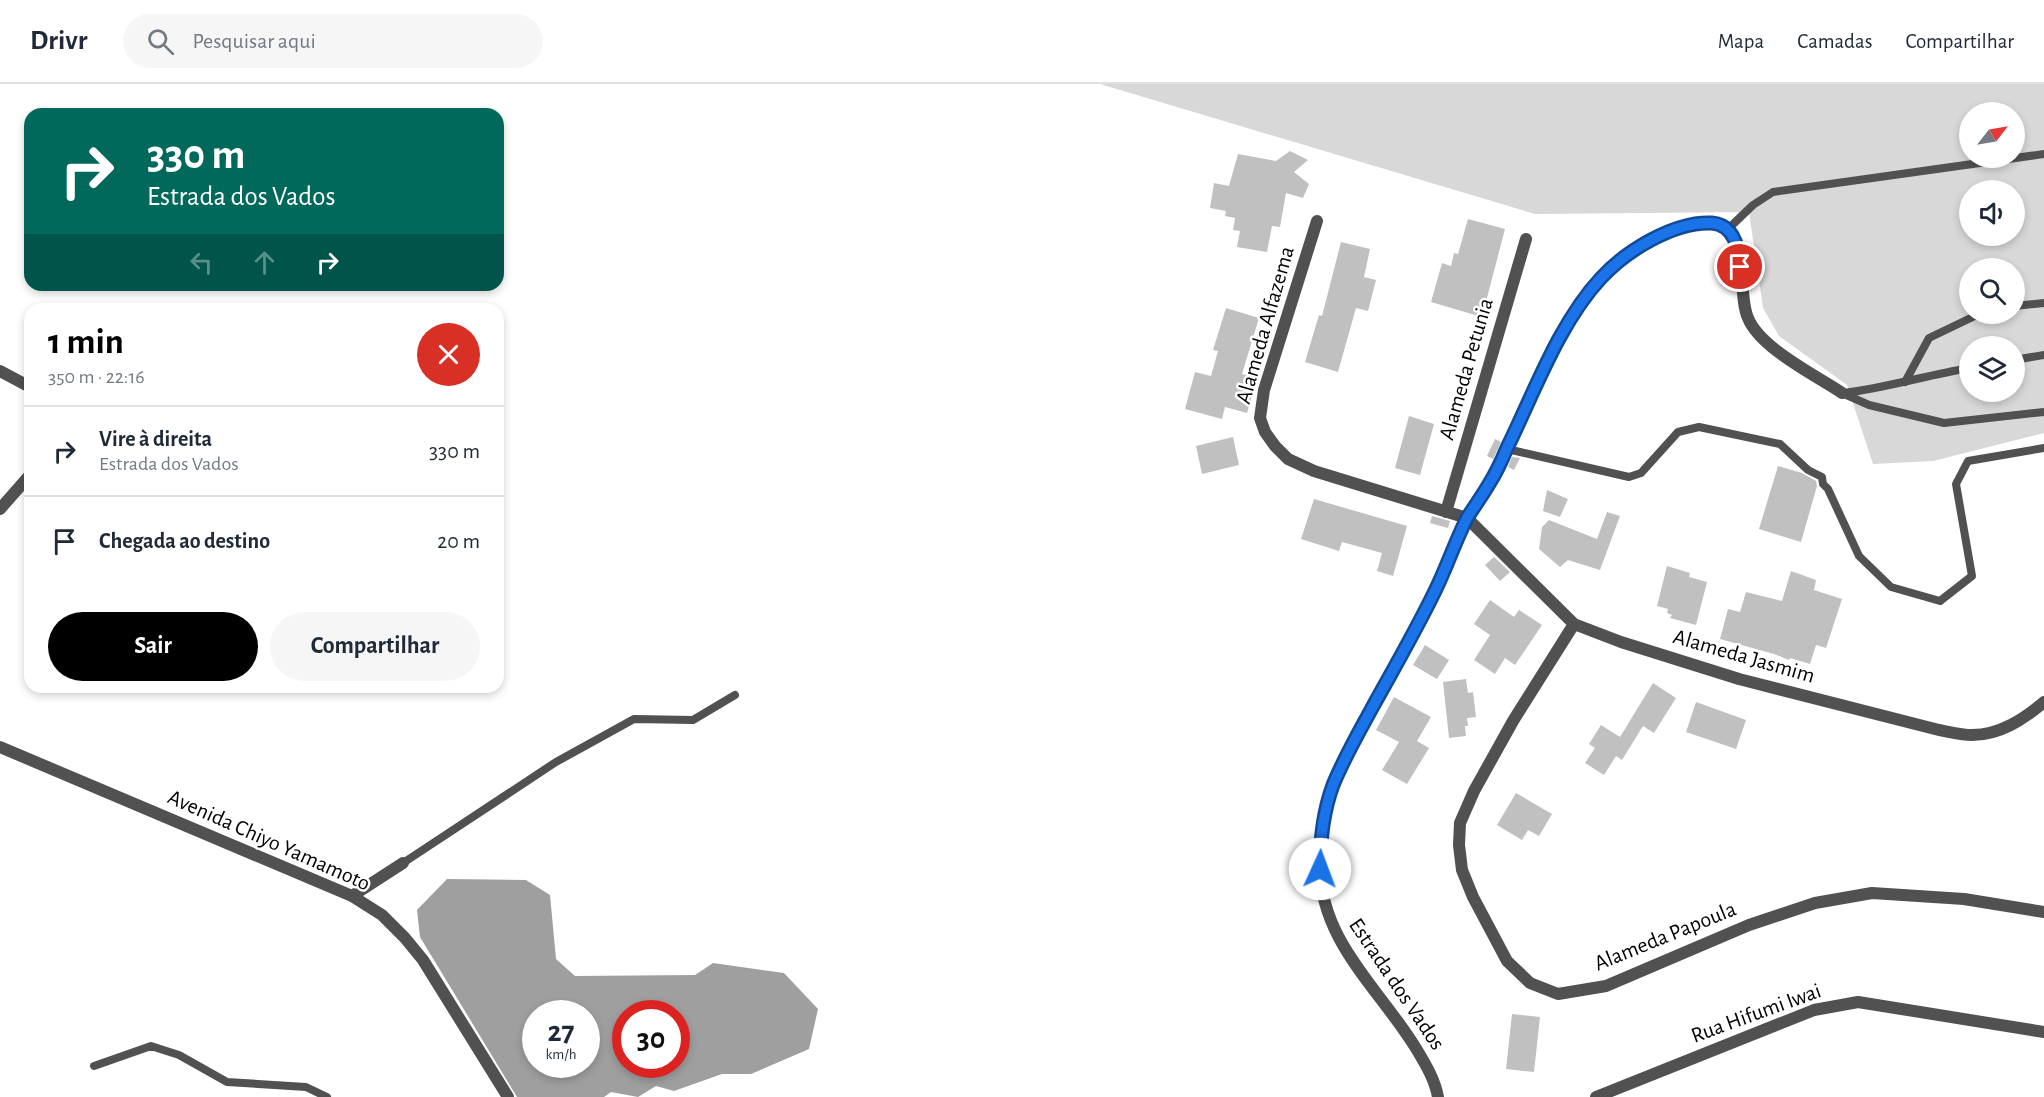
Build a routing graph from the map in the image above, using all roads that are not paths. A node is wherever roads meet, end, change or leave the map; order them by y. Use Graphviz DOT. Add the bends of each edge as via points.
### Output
graph roads {
  1 [pos="2044,154"];
  2 [pos="1317,221"];
  3 [pos="1728,229"];
  4 [pos="1526,239"];
  5 [pos="2044,303"];
  6 [pos="2025,305"];
  7 [pos="1959,324"];
  8 [pos="2044,355"];
  9 [pos="2025,358"];
  10 [pos="1959,370"];
  11 [pos="0,371"];
  12 [pos="1905,382"];
  13 [pos="24,384"];
  14 [pos="1842,393"];
  15 [pos="2044,412"];
  16 [pos="2044,448"];
  17 [pos="1507,449"];
  18 [pos="24,482"];
  19 [pos="0,509"];
  20 [pos="1446,512"];
  21 [pos="1467,518"];
  22 [pos="1574,624"];
  23 [pos="735,695"];
  24 [pos="2044,702"];
  25 [pos="0,747"];
  26 [pos="403,863"];
  27 [pos="352,896"];
  28 [pos="2044,912"];
  29 [pos="2044,1032"];
  30 [pos="94,1066"];
  31 [pos="327,1097"];
  32 [pos="508,1097"];
  33 [pos="1438,1097"];
  34 [pos="1596,1097"];
  1 -- 3 [label="lane" via="1773,192"];
  2 -- 20 [label="street, Alameda Alfazema" via="1264,390 1260,418 1265,432 1288,459 1314,471"];
  3 -- 14 [label="street" via="1739,250 1743,302 1752,327 1764,342"];
  3 -- 17 [label="street, Estrada dos Vados" via="1716,223 1703,223 1670,232 1621,260 1600,279 1554,348"];
  4 -- 20 [label="street, Alameda Petunia"];
  5 -- 6 [label="lane"];
  7 -- 12 [label="lane" via="1929,338"];
  8 -- 9 [label="lane"];
  10 -- 12 [label="lane"];
  11 -- 13 [label="street"];
  12 -- 14 [label="lane"];
  14 -- 15 [label="lane" via="1869,405 1944,423"];
  16 -- 17 [label="lane" via="1968,461 1956,484 1972,576 1940,602 1891,587 1859,556 1822,477 1808,470 1780,444 1699,427 1678,432 1641,473 1629,477"];
  17 -- 21 [label="street, Estrada dos Vados"];
  18 -- 19 [label="street"];
  20 -- 21 [label="street, Alameda Alfazema"];
  21 -- 22 [label="street, Alameda Jasmim"];
  21 -- 33 [label="street, Estrada dos Vados" via="1434,593 1346,755 1325,813 1320,841 1322,898 1332,926 1408,1035 1427,1067"];
  22 -- 24 [label="street, Alameda Jasmim" via="1739,679 1940,730 1973,735 1999,730 2024,718"];
  22 -- 28 [label="street, Alameda Papoula" via="1513,721 1460,823 1462,870 1473,897 1507,961 1530,983 1558,994 1606,986 1749,925 1815,903 1872,893 1964,899"];
  23 -- 26 [label="lane" via="693,720 634,719 556,762"];
  25 -- 27 [label="street, Avenida Chiyo Yamamoto"];
  26 -- 27 [label="street"];
  27 -- 32 [label="street, Avenida Chiyo Yamamoto" via="382,915 423,960"];
  29 -- 34 [label="street, Rua Hifumi Iwai" via="1858,1002 1814,1010"];
  30 -- 31 [label="lane" via="151,1046 179,1055 227,1082 306,1087"];
}
